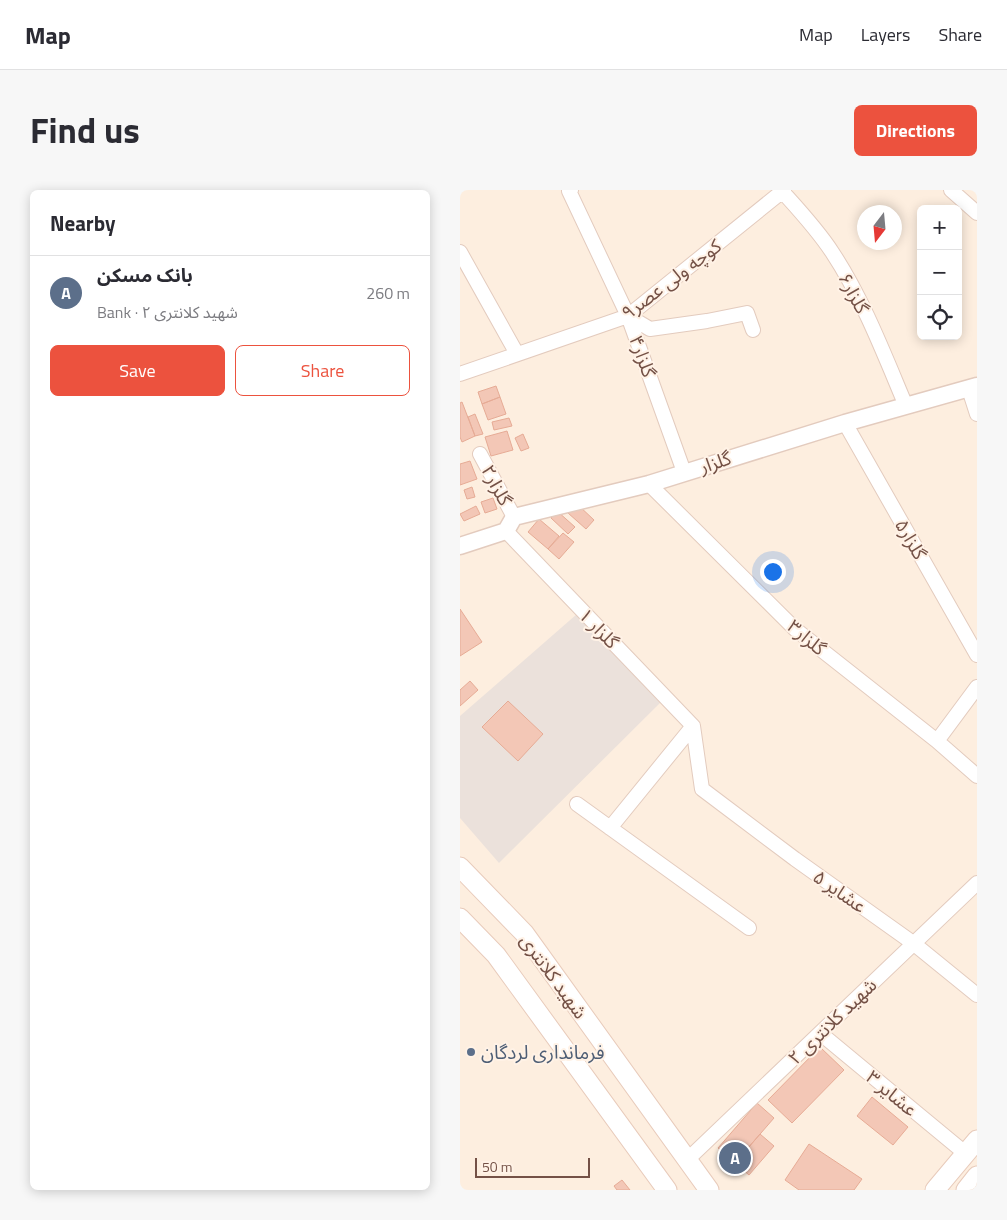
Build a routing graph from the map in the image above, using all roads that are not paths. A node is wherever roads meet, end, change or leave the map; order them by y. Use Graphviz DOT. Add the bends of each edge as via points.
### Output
graph roads {
  1 [pos="571,190"];
  2 [pos="783,190"];
  3 [pos="951,190"];
  4 [pos="977,213"];
  5 [pos="460,252"];
  6 [pos="628,316"];
  7 [pos="753,330"];
  8 [pos="517,354"];
  9 [pos="460,374"];
  10 [pos="973,387"];
  11 [pos="906,406"];
  12 [pos="977,414"];
  13 [pos="845,423"];
  14 [pos="480,454"];
  15 [pos="684,472"];
  16 [pos="649,484"];
  17 [pos="510,524"];
  18 [pos="460,546"];
  19 [pos="977,655"];
  20 [pos="977,687"];
  21 [pos="692,726"];
  22 [pos="937,740"];
  23 [pos="977,776"];
  24 [pos="577,804"];
  25 [pos="610,828"];
  26 [pos="460,866"];
  27 [pos="977,883"];
  28 [pos="460,918"];
  29 [pos="749,928"];
  30 [pos="913,943"];
  31 [pos="977,995"];
  32 [pos="820,1033"];
  33 [pos="971,1146"];
  34 [pos="687,1160"];
  35 [pos="667,1190"];
  36 [pos="709,1190"];
  37 [pos="934,1190"];
  1 -- 6 [label="street"];
  2 -- 6 [label="street, کوچه ولی عصر۹"];
  2 -- 11 [label="street, گلزار۶" via="833,253 857,296"];
  3 -- 4 [label="street"];
  5 -- 8 [label="street"];
  6 -- 7 [label="street, گلزار۴" via="650,329 747,313"];
  6 -- 8 [label="street, کوچه ولی عصر۹"];
  6 -- 15 [label="street, گلزار۴"];
  8 -- 9 [label="street, کوچه ولی عصر۹"];
  10 -- 11 [label="street, گلزار"];
  10 -- 12 [label="street"];
  11 -- 13 [label="street, گلزار"];
  13 -- 15 [label="street, گلزار"];
  13 -- 19 [label="street, گلزار۵"];
  14 -- 17 [label="street, گلزار۲"];
  15 -- 16 [label="street, گلزار"];
  16 -- 17 [label="street, گلزار"];
  16 -- 22 [label="street, گلزار۳" via="795,629"];
  17 -- 18 [label="street, گلزار"];
  17 -- 21 [label="street, گلزار ۱"];
  20 -- 22 [label="street"];
  21 -- 25 [label="street"];
  21 -- 30 [label="street, عشایر ۵" via="702,789"];
  22 -- 23 [label="street, گلزار۳"];
  24 -- 25 [label="street"];
  25 -- 29 [label="street"];
  26 -- 34 [label="main road, شهید کلانتری" via="524,933"];
  27 -- 30 [label="street, شهید کلانتری ۲"];
  28 -- 35 [label="main road, شهید کلانتری" via="496,955"];
  30 -- 31 [label="street, عشایر ۵"];
  30 -- 32 [label="street, شهید کلانتری ۲"];
  32 -- 33 [label="street, عشایر ۳"];
  32 -- 34 [label="street, شهید کلانتری ۲"];
  33 -- 37 [label="main road"];
  34 -- 36 [label="main road, شهید کلانتری"];
}
